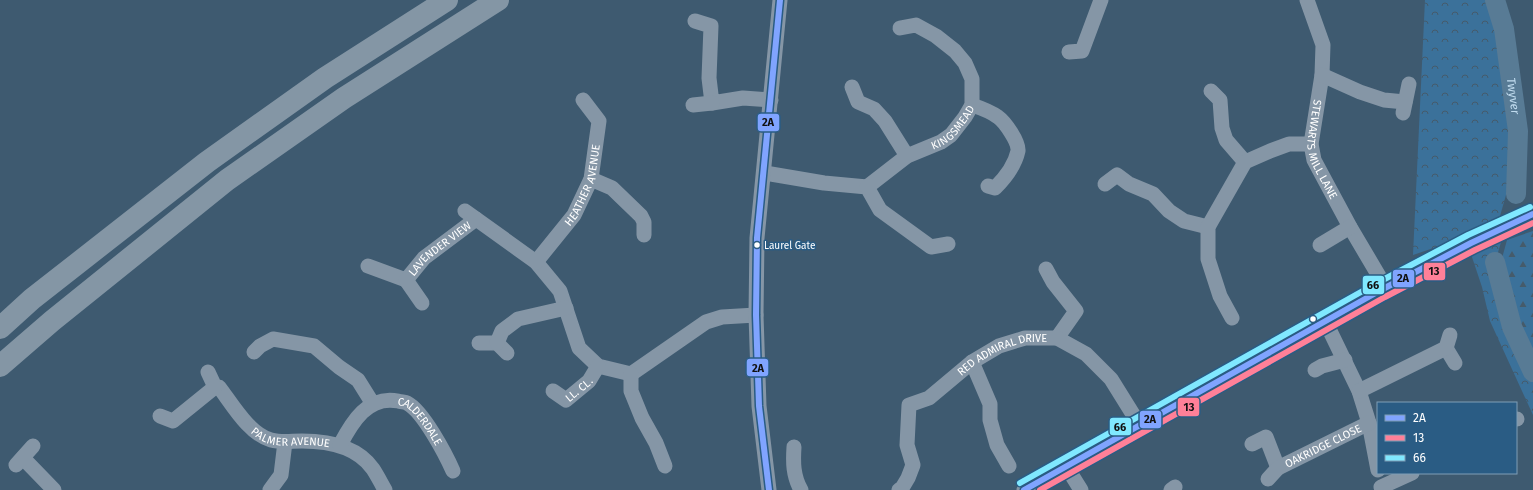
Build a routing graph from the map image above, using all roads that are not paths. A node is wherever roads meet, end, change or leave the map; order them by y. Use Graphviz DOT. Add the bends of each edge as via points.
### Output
graph roads {
  1 [pos="447,0"];
  2 [pos="498,0"];
  3 [pos="780,0"];
  4 [pos="1101,0"];
  5 [pos="1307,0"];
  6 [pos="695,21"];
  7 [pos="900,28"];
  8 [pos="1069,52"];
  9 [pos="1322,75"];
  10 [pos="1409,84"];
  11 [pos="852,87"];
  12 [pos="1211,91"];
  13 [pos="583,100"];
  14 [pos="771,100"];
  15 [pos="712,103"];
  16 [pos="693,105"];
  17 [pos="972,105"];
  18 [pos="1311,144"];
  19 [pos="907,156"];
  20 [pos="1245,162"];
  21 [pos="765,172"];
  22 [pos="591,179"];
  23 [pos="1105,184"];
  24 [pos="988,186"];
  25 [pos="867,187"];
  26 [pos="1533,214"];
  27 [pos="1208,227"];
  28 [pos="1350,227"];
  29 [pos="644,235"];
  30 [pos="948,244"];
  31 [pos="1320,245"];
  32 [pos="536,262"];
  33 [pos="368,266"];
  34 [pos="1046,269"];
  35 [pos="406,280"];
  36 [pos="1386,288"];
  37 [pos="422,303"];
  38 [pos="566,308"];
  39 [pos="756,316"];
  40 [pos="1232,318"];
  41 [pos="1322,322"];
  42 [pos="0,328"];
  43 [pos="1057,338"];
  44 [pos="479,343"];
  45 [pos="265,344"];
  46 [pos="1345,360"];
  47 [pos="972,362"];
  48 [pos="1455,363"];
  49 [pos="1319,365"];
  50 [pos="0,366"];
  51 [pos="598,366"];
  52 [pos="208,372"];
  53 [pos="631,374"];
  54 [pos="215,387"];
  55 [pos="1359,391"];
  56 [pos="559,398"];
  57 [pos="373,404"];
  58 [pos="171,423"];
  59 [pos="1369,423"];
  60 [pos="1139,424"];
  61 [pos="285,442"];
  62 [pos="1252,444"];
  63 [pos="340,445"];
  64 [pos="33,446"];
  65 [pos="794,447"];
  66 [pos="1377,464"];
  67 [pos="665,466"];
  68 [pos="1009,466"];
  69 [pos="1066,466"];
  70 [pos="453,471"];
  71 [pos="1407,474"];
  72 [pos="1380,480"];
  73 [pos="54,490"];
  74 [pos="270,490"];
  75 [pos="385,490"];
  76 [pos="769,490"];
  77 [pos="802,490"];
  78 [pos="899,490"];
  79 [pos="1024,490"];
  80 [pos="1081,490"];
  1 -- 42 [label="highway" via="325,78 207,162 32,299"];
  2 -- 50 [label="highway" via="344,98 227,180"];
  3 -- 14 [label="street"];
  4 -- 8 [label="street" via="1082,50"];
  5 -- 9 [label="street, STEWARTS MILL LANE" via="1323,45"];
  6 -- 15 [label="street" via="715,21 709,78"];
  7 -- 17 [label="street, KINGSMEAD" via="915,20 955,51 965,63 972,79"];
  9 -- 10 [label="street" via="1360,92 1404,107"];
  9 -- 18 [label="street, STEWARTS MILL LANE"];
  11 -- 19 [label="street" via="854,107 874,109 885,121"];
  12 -- 20 [label="street" via="1220,100 1222,128 1226,140"];
  13 -- 22 [label="street, HEATHER AVENUE" via="605,119"];
  14 -- 15 [label="street" via="743,98"];
  14 -- 21 [label="street"];
  15 -- 16 [label="street"];
  17 -- 19 [label="street, KINGSMEAD" via="951,134 941,142"];
  17 -- 24 [label="street" via="999,117 1016,142 1018,150 1006,178 995,188"];
  18 -- 20 [label="street" via="1289,144"];
  18 -- 28 [label="street, STEWARTS MILL LANE" via="1314,160"];
  19 -- 25 [label="street, KINGSMEAD"];
  20 -- 27 [label="street"];
  21 -- 25 [label="street" via="824,183"];
  21 -- 39 [label="street" via="757,238"];
  22 -- 29 [label="street" via="612,188 641,216 644,222"];
  22 -- 32 [label="street, HEATHER AVENUE" via="574,215"];
  23 -- 27 [label="street" via="1117,175 1129,184 1153,194 1169,211 1184,221"];
  25 -- 30 [label="street" via="880,210 930,253"];
  26 -- 36 [label="street"];
  27 -- 40 [label="street" via="1208,259 1220,296"];
  28 -- 31 [label="street"];
  28 -- 36 [label="street, STEWARTS MILL LANE"];
  32 -- 35 [label="street, LAVENDER VIEW" via="470,215 424,258"];
  32 -- 38 [label="street" via="560,291"];
  33 -- 35 [label="street, LAVENDER VIEW"];
  34 -- 43 [label="street" via="1076,312"];
  35 -- 37 [label="street, LAVENDER VIEW"];
  36 -- 41 [label="street"];
  38 -- 44 [label="street" via="518,318 502,331 502,348"];
  38 -- 51 [label="street" via="579,348"];
  39 -- 53 [label="street" via="722,317 706,322"];
  39 -- 76 [label="street" via="759,406"];
  41 -- 46 [label="street" via="1330,331"];
  41 -- 60 [label="street"];
  43 -- 47 [label="street, RED ADMIRAL DRIVE" via="1025,338 999,346"];
  43 -- 60 [label="street, RED ADMIRAL DRIVE" via="1086,354 1111,379"];
  45 -- 57 [label="street" via="314,346 358,380"];
  46 -- 49 [label="street"];
  46 -- 55 [label="street"];
  47 -- 68 [label="street" via="990,404 990,420 996,445"];
  47 -- 78 [label="street, RED ADMIRAL DRIVE" via="928,398 909,404 907,445 913,465"];
  48 -- 55 [label="street" via="1448,342"];
  51 -- 53 [label="street"];
  51 -- 56 [label="street, LL. CL." via="589,381"];
  52 -- 54 [label="street, PALMER AVENUE"];
  53 -- 67 [label="street" via="631,391 650,446"];
  54 -- 58 [label="street"];
  54 -- 61 [label="street, PALMER AVENUE" via="219,387 252,430 270,440"];
  55 -- 59 [label="street"];
  57 -- 63 [label="street, CALDERDALE" via="359,415"];
  57 -- 70 [label="street, CALDERDALE" via="388,399 408,404 452,452"];
  59 -- 62 [label="street, OAKRIDGE CLOSE" via="1273,473 1266,437"];
  59 -- 66 [label="street"];
  60 -- 69 [label="street"];
  61 -- 63 [label="street, PALMER AVENUE" via="324,441"];
  61 -- 74 [label="street" via="281,475"];
  63 -- 75 [label="street, PALMER AVENUE" via="363,458"];
  64 -- 73 [label="street" via="19,461"];
  65 -- 77 [label="street" via="795,474"];
  69 -- 79 [label="street"];
  69 -- 80 [label="street"];
  71 -- 72 [label="street"];
}
